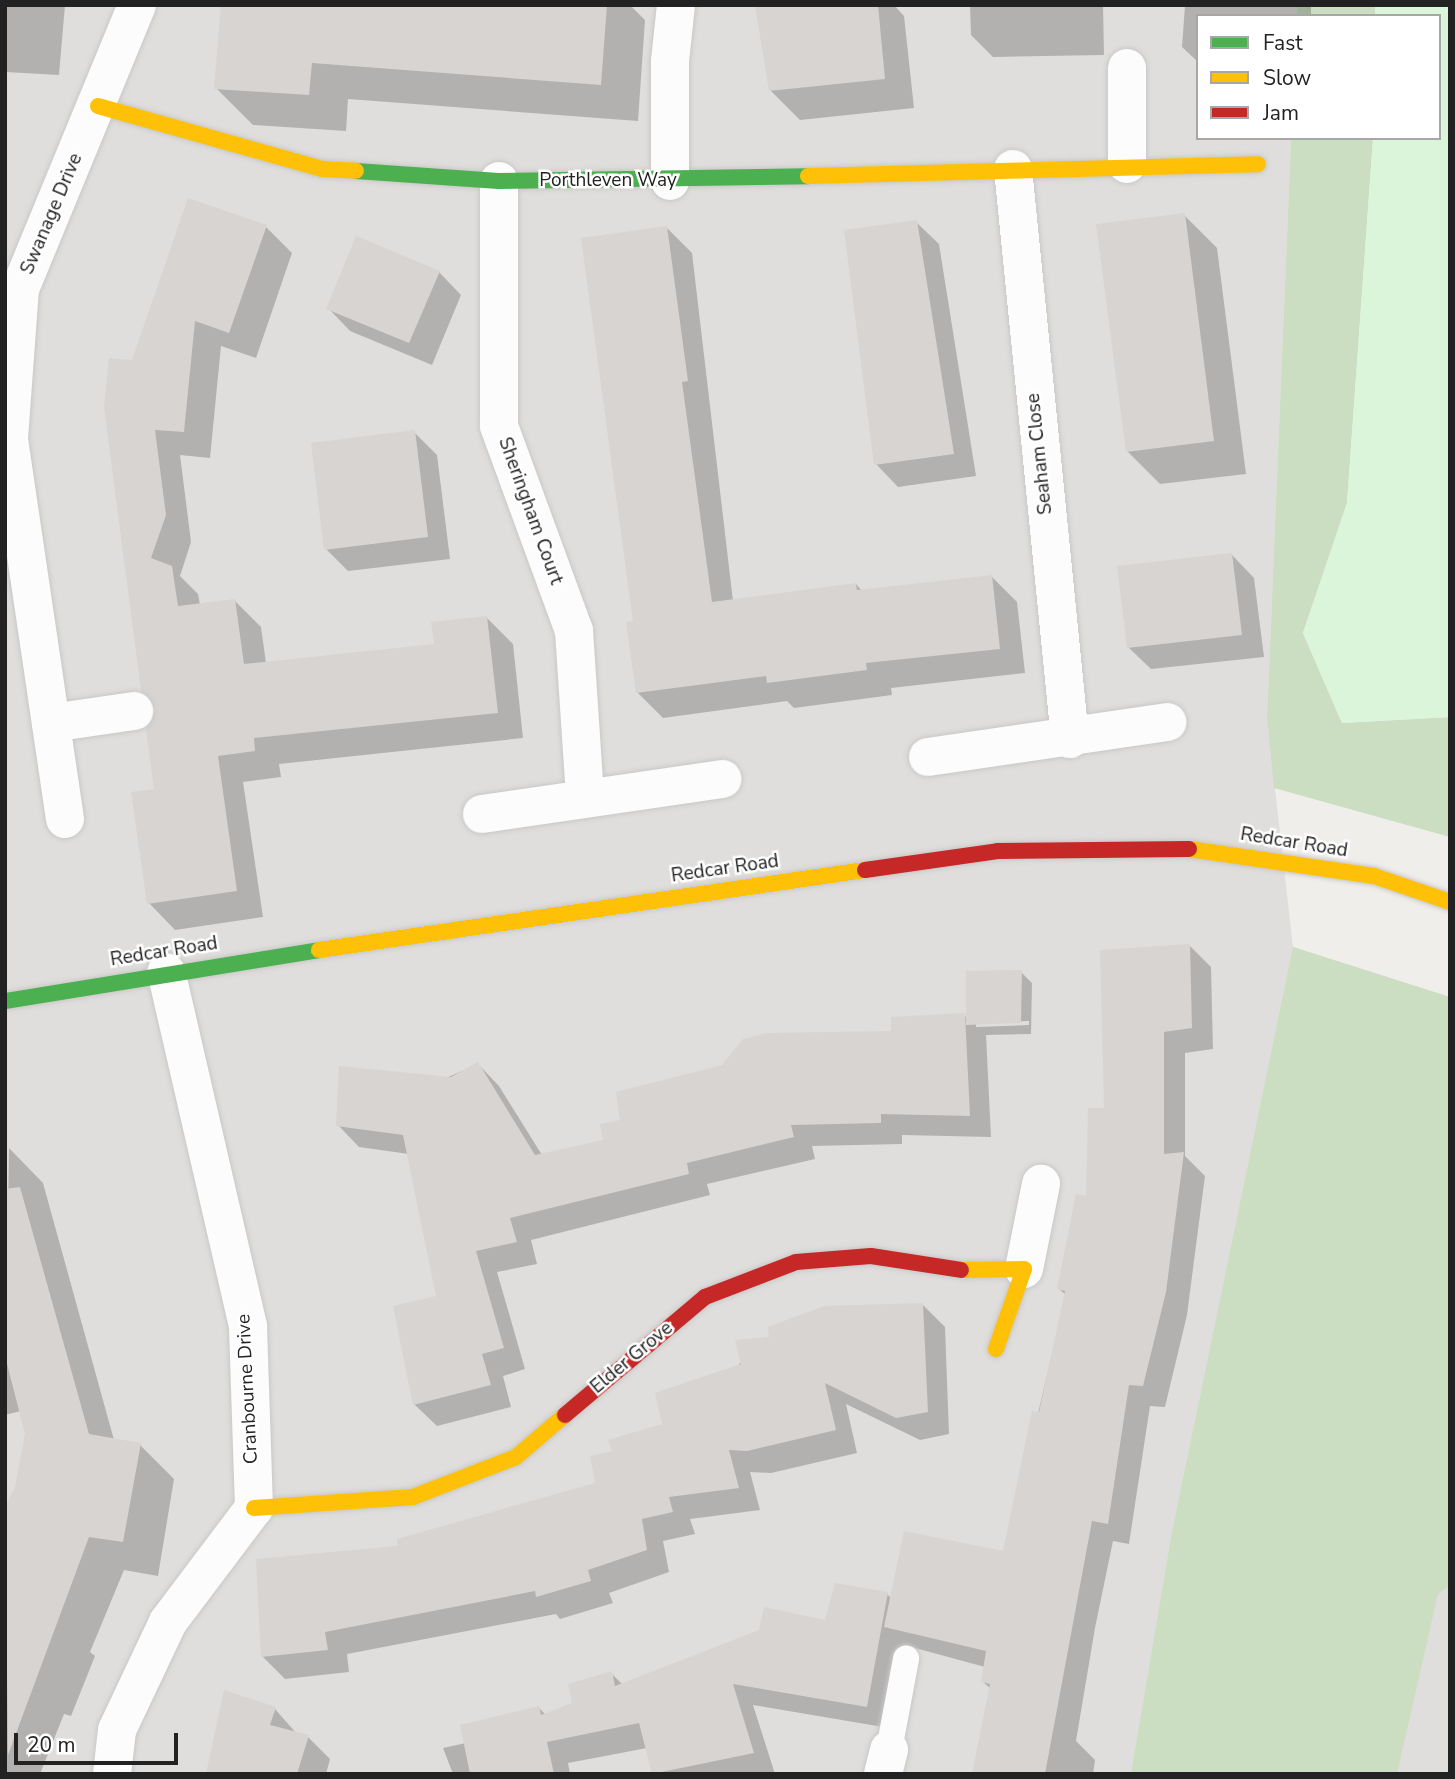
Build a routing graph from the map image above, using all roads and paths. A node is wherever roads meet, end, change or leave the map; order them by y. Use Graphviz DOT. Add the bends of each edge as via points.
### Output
graph roads {
  1 [pos="137,5"];
  2 [pos="676,5"];
  3 [pos="1127,68"];
  4 [pos="98,106"];
  5 [pos="1127,164"];
  6 [pos="1258,164"];
  7 [pos="1013,169"];
  8 [pos="499,181"];
  9 [pos="670,181"];
  10 [pos="10,379"];
  11 [pos="134,711"];
  12 [pos="1167,722"];
  13 [pos="51,723"];
  14 [pos="1070,739"];
  15 [pos="928,757"];
  16 [pos="722,779"];
  17 [pos="585,796"];
  18 [pos="482,814"];
  19 [pos="65,819"];
  20 [pos="1450,902"];
  21 [pos="166,972"];
  22 [pos="5,1001"];
  23 [pos="1041,1184"];
  24 [pos="1024,1269"];
  25 [pos="996,1349"];
  26 [pos="254,1508"];
  27 [pos="906,1659"];
  28 [pos="886,1762"];
  29 [pos="111,1774"];
  1 -- 4 [label="street, Swanage Drive"];
  2 -- 9 [label="street" via="670,61"];
  3 -- 5 [label="street"];
  4 -- 8 [label="street, Porthleven Way" via="323,169"];
  4 -- 10 [label="street, Swanage Drive" via="20,289"];
  5 -- 6 [label="street, Porthleven Way"];
  5 -- 7 [label="street, Porthleven Way"];
  7 -- 9 [label="street, Porthleven Way"];
  7 -- 14 [label="street, Seaham Close"];
  8 -- 9 [label="street, Porthleven Way"];
  8 -- 17 [label="street, Sheringham Court" via="499,426 574,631"];
  10 -- 13 [label="street, Swanage Drive" via="9,438"];
  11 -- 13 [label="street"];
  12 -- 14 [label="street"];
  13 -- 19 [label="street, Swanage Drive"];
  14 -- 15 [label="street"];
  16 -- 17 [label="street"];
  17 -- 18 [label="street"];
  20 -- 21 [label="street, Redcar Road" via="1374,876 1197,849 998,851"];
  21 -- 22 [label="street, Redcar Road"];
  21 -- 26 [label="street, Cranbourne Drive" via="248,1326"];
  23 -- 24 [label="street"];
  24 -- 25 [label="street"];
  24 -- 26 [label="street, Elder Grove" via="979,1273 871,1256 796,1262 705,1297 516,1457 414,1497"];
  26 -- 29 [label="street" via="168,1622 117,1730"];
  27 -- 28 [label="lane"];
}
